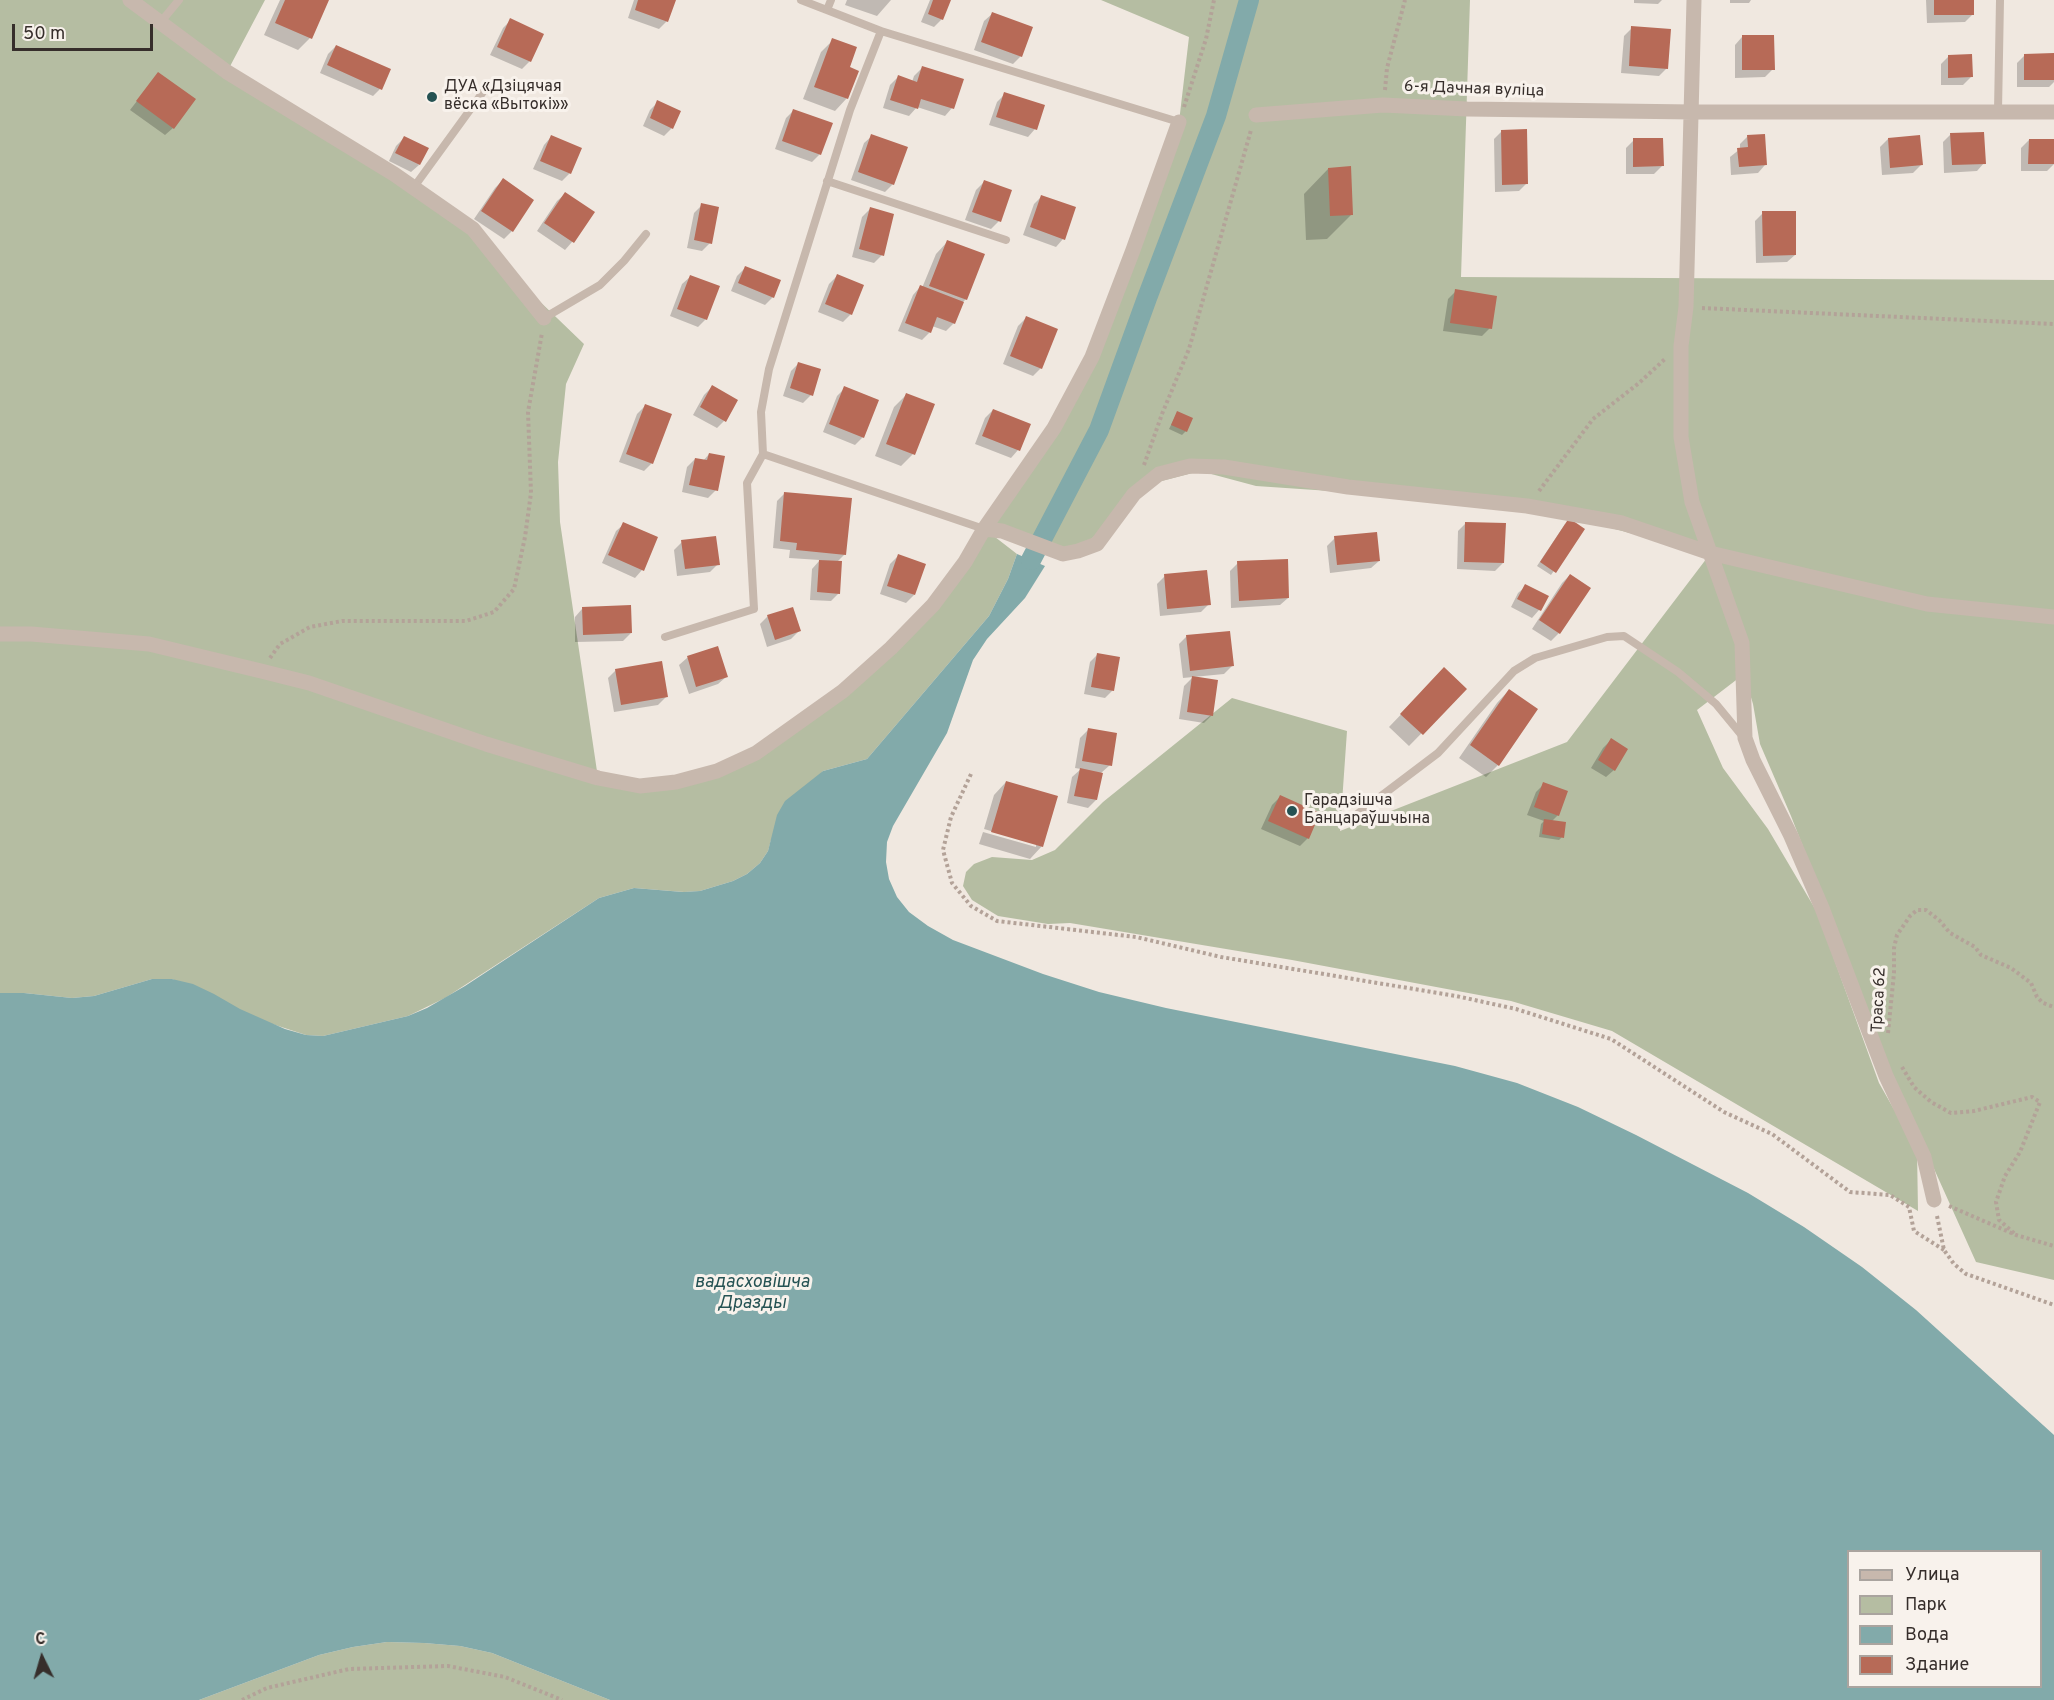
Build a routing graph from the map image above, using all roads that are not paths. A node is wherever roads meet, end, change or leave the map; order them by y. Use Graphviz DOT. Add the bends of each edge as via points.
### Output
graph roads {
  1 [pos="130,0"];
  2 [pos="179,0"];
  3 [pos="801,0"];
  4 [pos="831,0"];
  5 [pos="1695,0"];
  6 [pos="2000,0"];
  7 [pos="827,10"];
  8 [pos="160,23"];
  9 [pos="881,31"];
  10 [pos="483,92"];
  11 [pos="1998,111"];
  12 [pos="1693,112"];
  13 [pos="2054,112"];
  14 [pos="1256,115"];
  15 [pos="1179,122"];
  16 [pos="827,181"];
  17 [pos="414,188"];
  18 [pos="645,234"];
  19 [pos="1006,240"];
  20 [pos="544,318"];
  21 [pos="763,454"];
  22 [pos="984,529"];
  23 [pos="1710,553"];
  24 [pos="2054,617"];
  25 [pos="0,634"];
  26 [pos="664,637"];
  27 [pos="1745,738"];
  28 [pos="1356,815"];
  29 [pos="1935,1200"];
  1 -- 8 [label="street"];
  2 -- 8 [label="lane"];
  3 -- 7 [label="lane"];
  4 -- 7 [label="lane"];
  5 -- 12 [label="street"];
  6 -- 11 [label="lane"];
  7 -- 9 [label="lane"];
  8 -- 17 [label="street" via="227,72"];
  9 -- 15 [label="lane"];
  9 -- 16 [label="lane"];
  10 -- 17 [label="lane"];
  11 -- 12 [label="street, 6-я Дачная вуліца"];
  11 -- 13 [label="street, 6-я Дачная вуліца"];
  12 -- 14 [label="street, 6-я Дачная вуліца" via="1383,105"];
  12 -- 23 [label="street" via="1686,307 1681,345 1681,437 1692,502"];
  15 -- 22 [label="street" via="1092,357 1054,428"];
  16 -- 19 [label="lane"];
  16 -- 21 [label="lane" via="769,369 761,412"];
  17 -- 20 [label="street" via="472,229"];
  18 -- 20 [label="lane" via="600,285"];
  21 -- 22 [label="lane"];
  21 -- 26 [label="lane" via="747,483 754,609"];
  22 -- 23 [label="street" via="1002,531 1063,554 1097,544 1134,494 1159,474 1190,466 1224,467 1348,487 1527,506 1622,523"];
  22 -- 25 [label="street" via="933,605 843,691 756,753 717,771 640,786 598,778 309,683 261,671 149,645"];
  23 -- 24 [label="street" via="1927,604"];
  23 -- 27 [label="street" via="1742,643"];
  27 -- 28 [label="lane" via="1716,704 1678,672 1624,636 1607,637 1535,658 1514,671 1438,753"];
  27 -- 29 [label="street" via="1822,908 1886,1076 1924,1157"];
}
